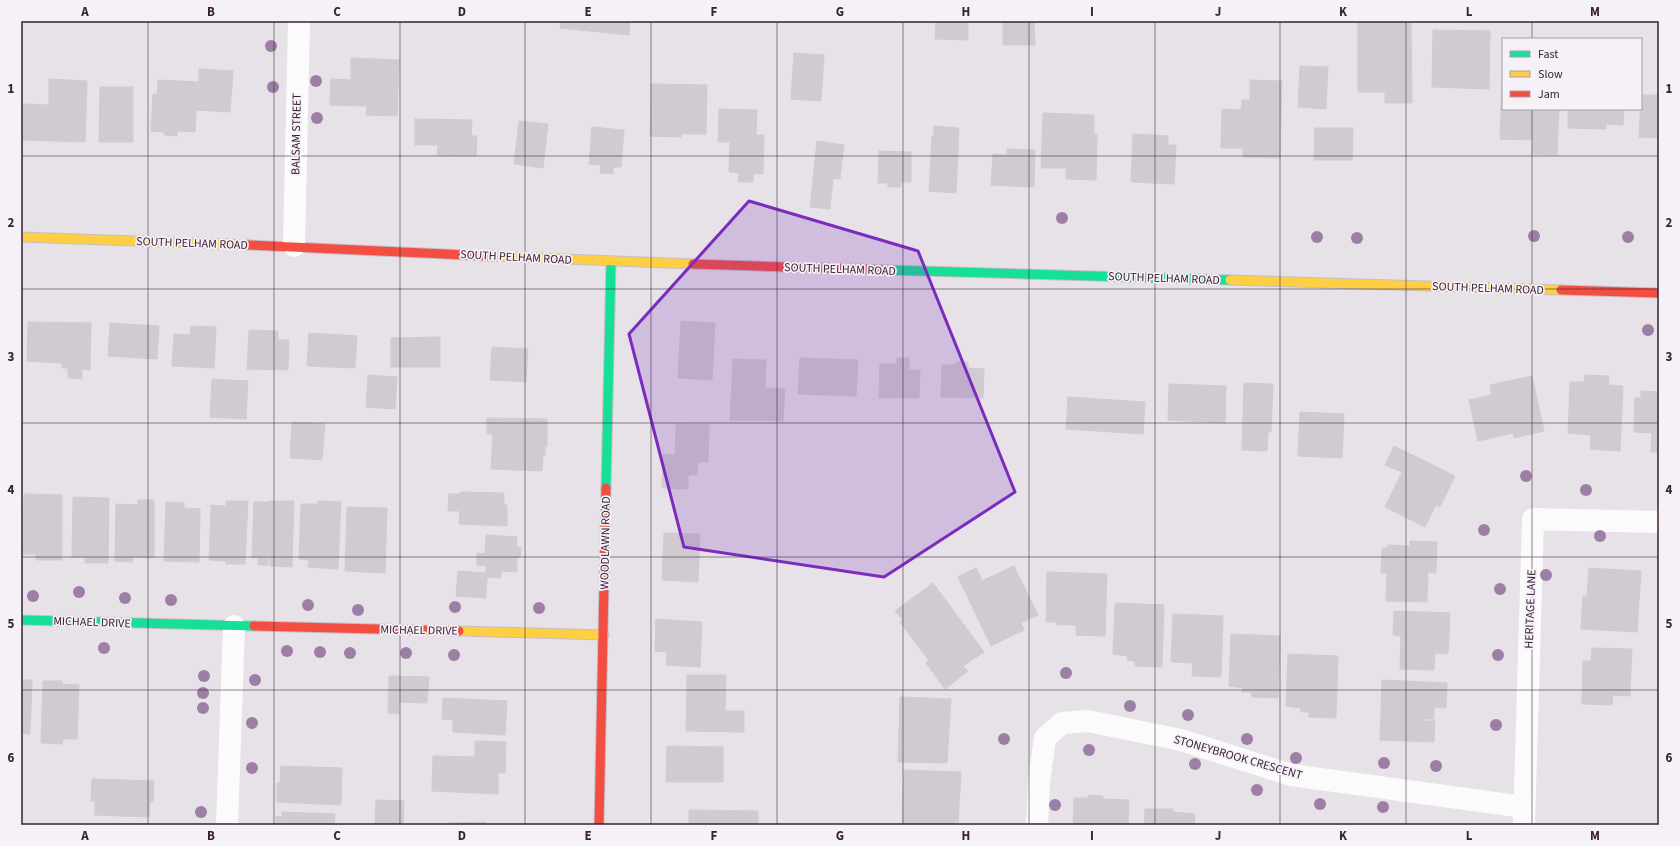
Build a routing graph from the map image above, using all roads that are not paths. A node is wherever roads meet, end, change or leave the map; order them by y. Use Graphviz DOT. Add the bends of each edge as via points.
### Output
graph roads {
  1 [pos="299,21"];
  2 [pos="21,237"];
  3 [pos="294,246"];
  4 [pos="611,262"];
  5 [pos="1659,293"];
  6 [pos="1659,522"];
  7 [pos="21,620"];
  8 [pos="234,626"];
  9 [pos="604,635"];
  10 [pos="1524,816"];
  11 [pos="227,825"];
  12 [pos="600,825"];
  13 [pos="1037,825"];
  1 -- 3 [label="street, BALSAM STREET"];
  2 -- 3 [label="main road, SOUTH PELHAM ROAD"];
  3 -- 4 [label="main road, SOUTH PELHAM ROAD"];
  4 -- 5 [label="main road, SOUTH PELHAM ROAD"];
  4 -- 9 [label="main road, WOODLAWN ROAD"];
  6 -- 10 [label="street, HERITAGE LANE" via="1533,519"];
  7 -- 8 [label="main road, MICHAEL DRIVE"];
  8 -- 9 [label="main road, MICHAEL DRIVE"];
  8 -- 11 [label="street"];
  9 -- 12 [label="main road, WOODLAWN ROAD"];
  10 -- 13 [label="street, STONEYBROOK CRESCENT" via="1291,775 1181,740 1088,721 1062,723 1045,738"];
}
